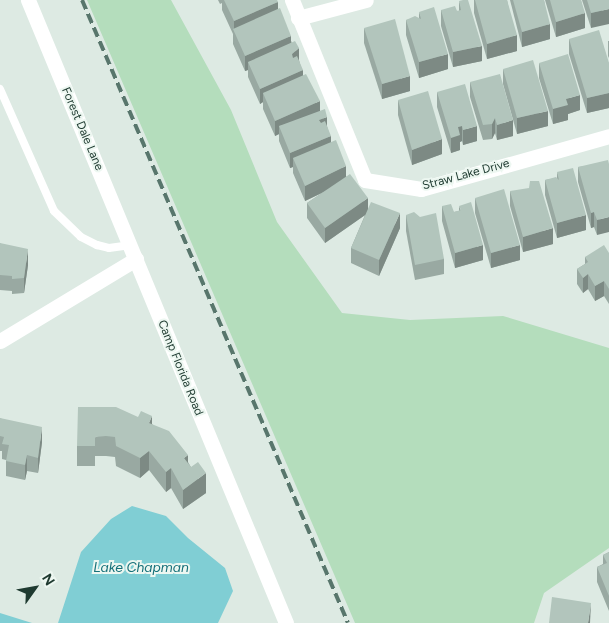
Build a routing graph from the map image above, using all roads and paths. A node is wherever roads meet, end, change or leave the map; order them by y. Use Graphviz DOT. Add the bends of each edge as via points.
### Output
graph roads {
  1 [pos="28,0"];
  2 [pos="292,0"];
  3 [pos="366,0"];
  4 [pos="298,18"];
  5 [pos="0,89"];
  6 [pos="609,136"];
  7 [pos="134,252"];
  8 [pos="0,341"];
  9 [pos="286,623"];
  1 -- 7 [label="street, Forest Dale Lane"];
  2 -- 4 [label="street, Straw Lake Drive"];
  3 -- 4 [label="street"];
  4 -- 6 [label="street, Straw Lake Drive" via="364,180 421,189"];
  5 -- 7 [label="lane" via="54,211 81,237 97,245"];
  7 -- 8 [label="street"];
  7 -- 9 [label="street, Camp Florida Road"];
}
